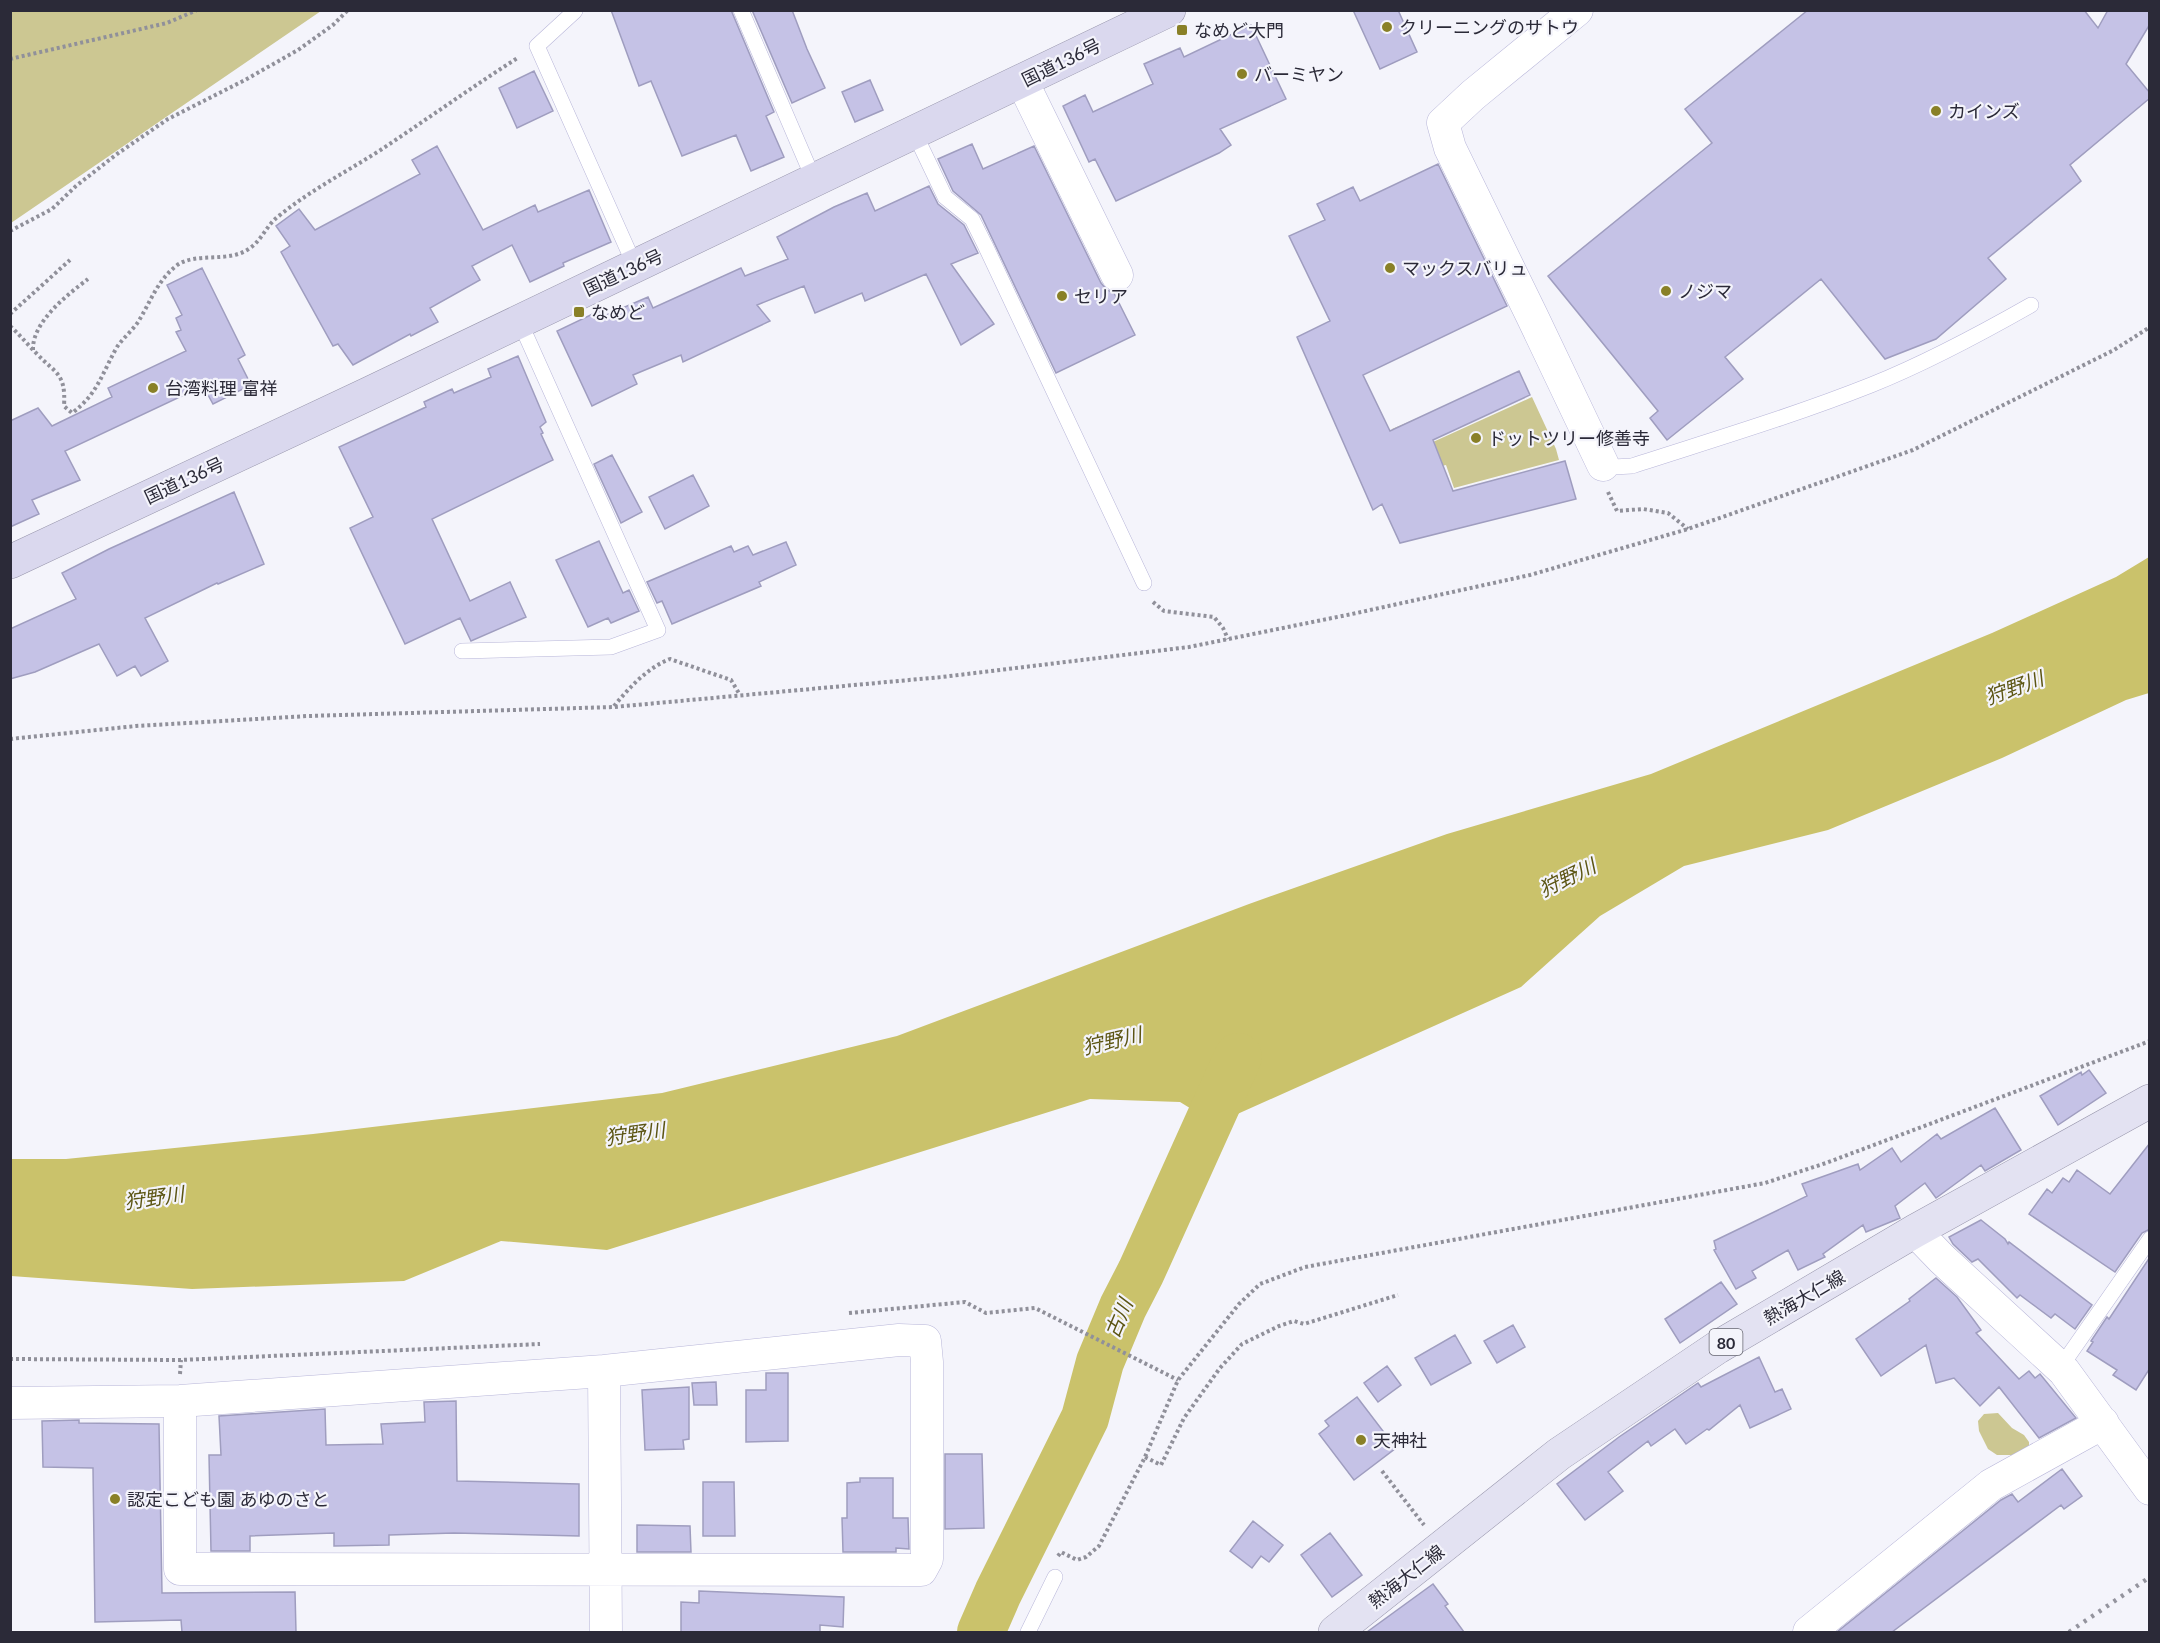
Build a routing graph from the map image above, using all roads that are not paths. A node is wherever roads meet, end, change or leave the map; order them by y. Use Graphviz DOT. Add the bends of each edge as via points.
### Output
graph roads {
  1 [pos="741,10"];
  2 [pos="1169,10"];
  3 [pos="1577,10"];
  4 [pos="574,11"];
  5 [pos="1022,81"];
  6 [pos="914,132"];
  7 [pos="813,180"];
  8 [pos="635,266"];
  9 [pos="1117,275"];
  10 [pos="2031,305"];
  11 [pos="519,320"];
  12 [pos="1603,465"];
  13 [pos="10,562"];
  14 [pos="1144,583"];
  15 [pos="462,651"];
  16 [pos="2150,1101"];
  17 [pos="1915,1231"];
  18 [pos="2150,1239"];
  19 [pos="2060,1368"];
  20 [pos="604,1371"];
  21 [pos="180,1401"];
  22 [pos="10,1403"];
  23 [pos="2103,1423"];
  24 [pos="2150,1489"];
  25 [pos="606,1570"];
  26 [pos="1055,1577"];
  27 [pos="606,1632"];
  28 [pos="1028,1632"];
  29 [pos="1335,1632"];
  30 [pos="1809,1632"];
  1 -- 7 [label="lane"];
  2 -- 5 [label="highway, 国道136号"];
  3 -- 12 [label="street" via="1443,123 1450,148"];
  4 -- 8 [label="lane" via="538,46"];
  5 -- 6 [label="highway, 国道136号"];
  5 -- 9 [label="street"];
  6 -- 7 [label="highway, 国道136号"];
  6 -- 14 [label="lane" via="945,197 972,219"];
  7 -- 8 [label="highway, 国道136号"];
  8 -- 11 [label="highway, 国道136号"];
  10 -- 12 [label="lane" via="1984,332 1873,384 1632,466"];
  11 -- 13 [label="highway, 国道136号"];
  11 -- 15 [label="lane" via="658,630 611,646"];
  16 -- 17 [label="main road, 熱海大仁線 / 80"];
  17 -- 19 [label="street"];
  17 -- 29 [label="main road, 熱海大仁線 / 80" via="1718,1347 1559,1454"];
  18 -- 19 [label="lane"];
  19 -- 23 [label="street"];
  20 -- 21 [label="street"];
  20 -- 25 [label="street"];
  20 -- 25 [label="street" via="898,1340 925,1341 927,1362 927,1559 921,1570"];
  21 -- 22 [label="street"];
  21 -- 25 [label="street" via="180,1569"];
  23 -- 24 [label="street"];
  23 -- 30 [label="street" via="1991,1485"];
  25 -- 27 [label="street"];
  26 -- 28 [label="lane"];
}
